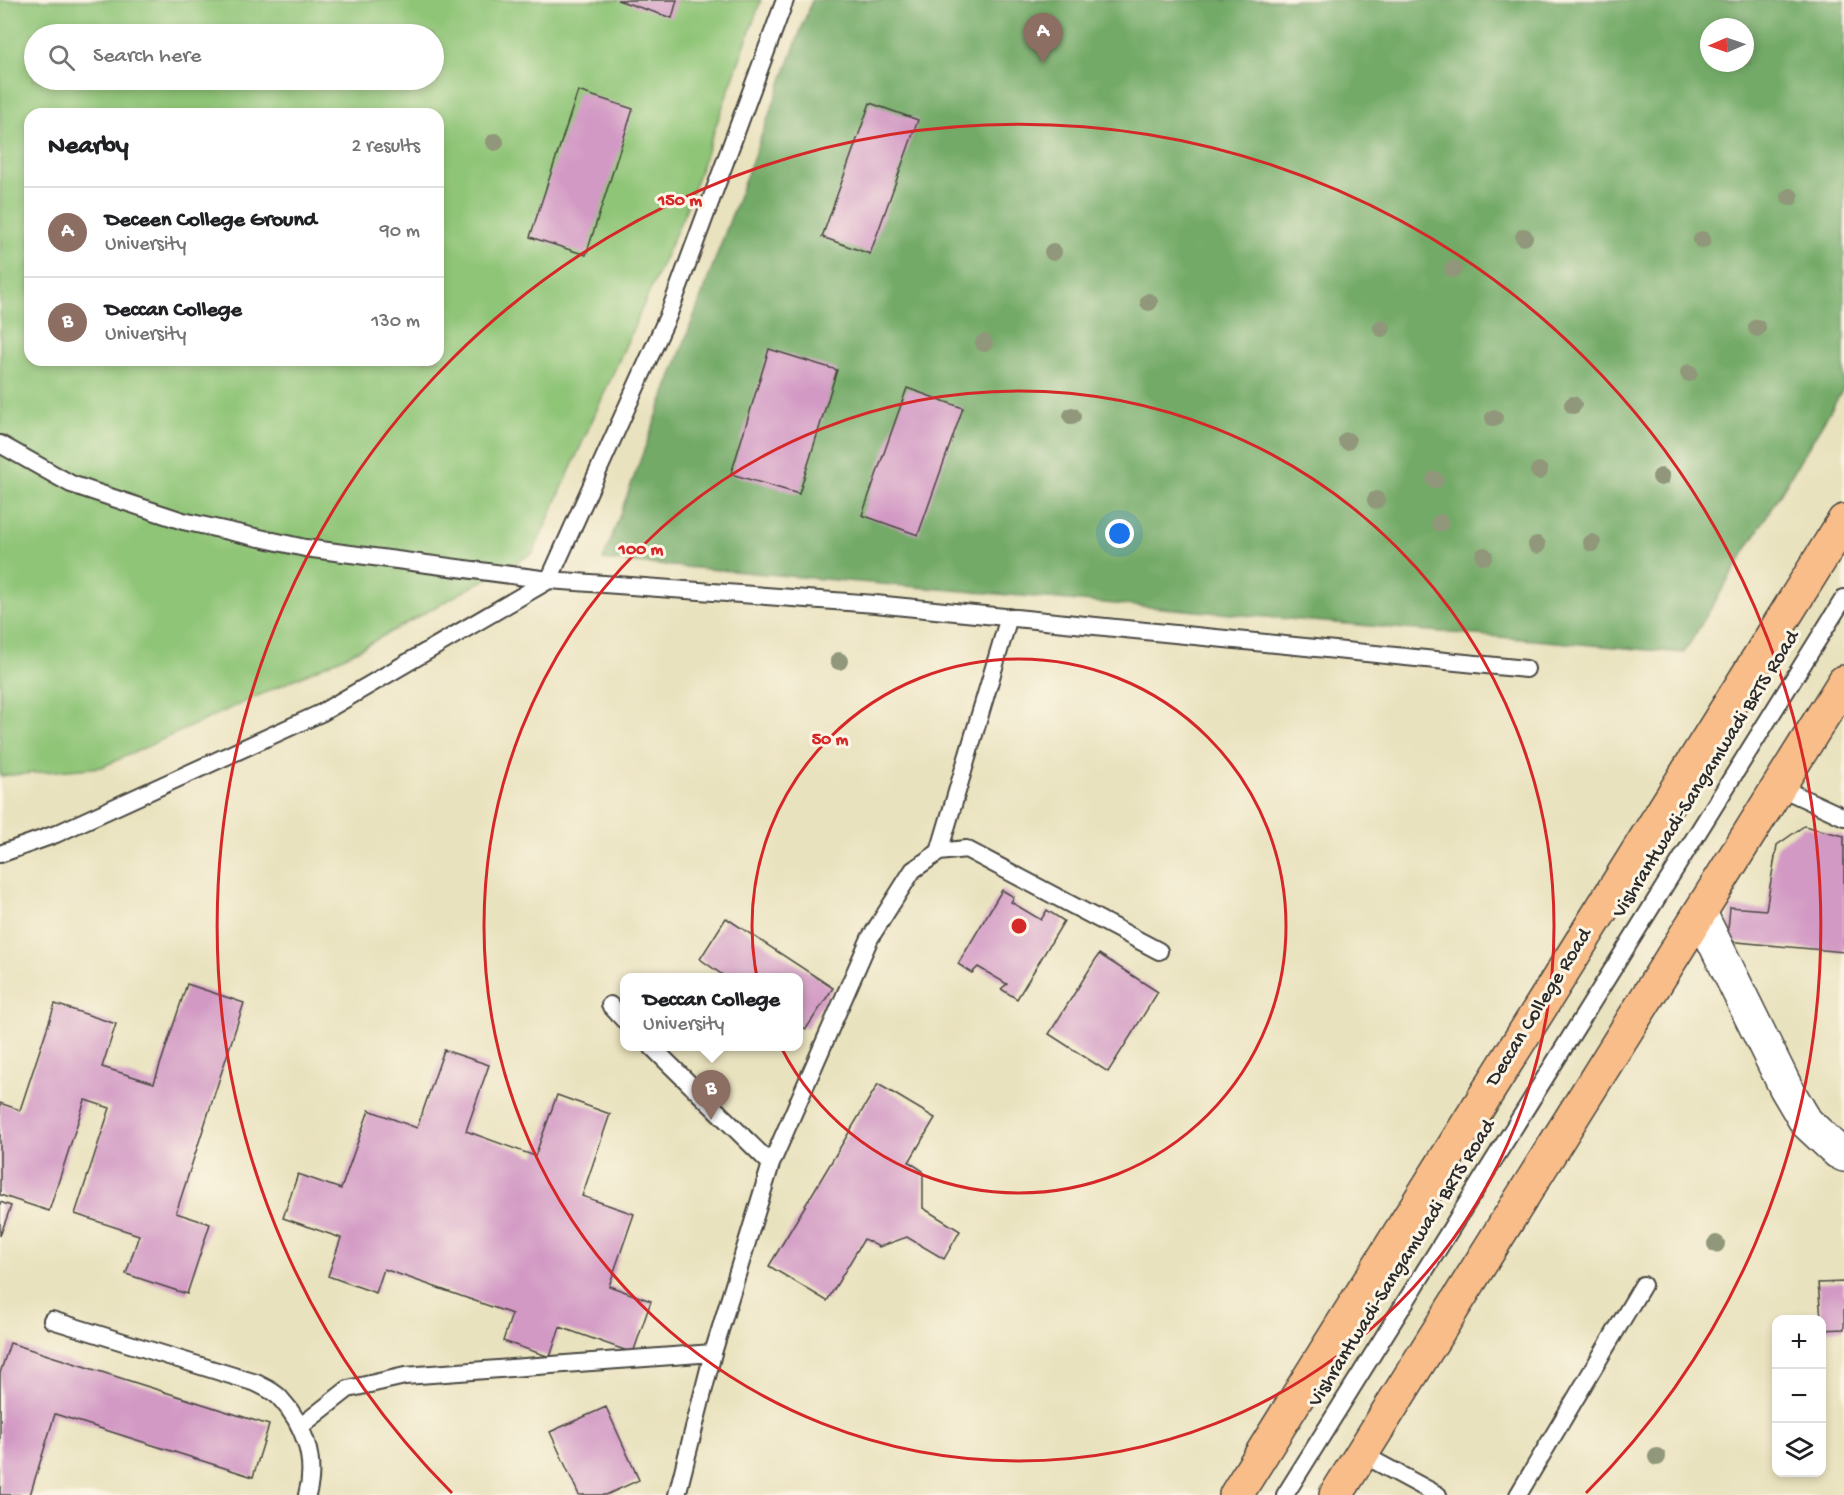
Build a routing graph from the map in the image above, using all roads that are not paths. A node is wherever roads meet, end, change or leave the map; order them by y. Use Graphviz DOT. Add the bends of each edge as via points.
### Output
graph roads {
  1 [pos="785,0"];
  2 [pos="0,444"];
  3 [pos="1844,521"];
  4 [pos="549,580"];
  5 [pos="1844,598"];
  6 [pos="1009,617"];
  7 [pos="1526,669"];
  8 [pos="1841,692"];
  9 [pos="1779,787"];
  10 [pos="1844,817"];
  11 [pos="939,852"];
  12 [pos="0,854"];
  13 [pos="1700,913"];
  14 [pos="1159,951"];
  15 [pos="610,1005"];
  16 [pos="620,1016"];
  17 [pos="655,1051"];
  18 [pos="1844,1155"];
  19 [pos="771,1164"];
  20 [pos="1643,1285"];
  21 [pos="52,1320"];
  22 [pos="713,1353"];
  23 [pos="302,1426"];
  24 [pos="1362,1454"];
  25 [pos="307,1495"];
  26 [pos="677,1495"];
  27 [pos="1236,1495"];
  28 [pos="1285,1495"];
  29 [pos="1336,1495"];
  30 [pos="1438,1495"];
  31 [pos="1518,1495"];
  1 -- 4 [label="lane" via="668,316"];
  2 -- 4 [label="lane" via="71,484 183,521 305,548"];
  3 -- 27 [label="main road, Deccan College Road"];
  4 -- 6 [label="lane" via="875,603"];
  4 -- 12 [label="lane" via="321,713 56,834"];
  5 -- 28 [label="lane, Vishrantwadi-Sangamwadi BRTS Road"];
  6 -- 7 [label="lane"];
  6 -- 11 [label="lane"];
  8 -- 9 [label="main road"];
  9 -- 10 [label="lane"];
  9 -- 13 [label="main road"];
  11 -- 14 [label="lane" via="966,849"];
  11 -- 19 [label="lane" via="913,870 870,938"];
  13 -- 18 [label="street" via="1806,1122"];
  13 -- 24 [label="main road"];
  15 -- 16 [label="lane"];
  17 -- 19 [label="lane"];
  19 -- 22 [label="lane"];
  20 -- 31 [label="lane"];
  21 -- 23 [label="lane" via="256,1383 279,1396"];
  22 -- 23 [label="lane" via="405,1376 348,1389"];
  22 -- 26 [label="lane"];
  23 -- 25 [label="lane" via="309,1451"];
  24 -- 29 [label="main road"];
  24 -- 30 [label="lane"];
}
